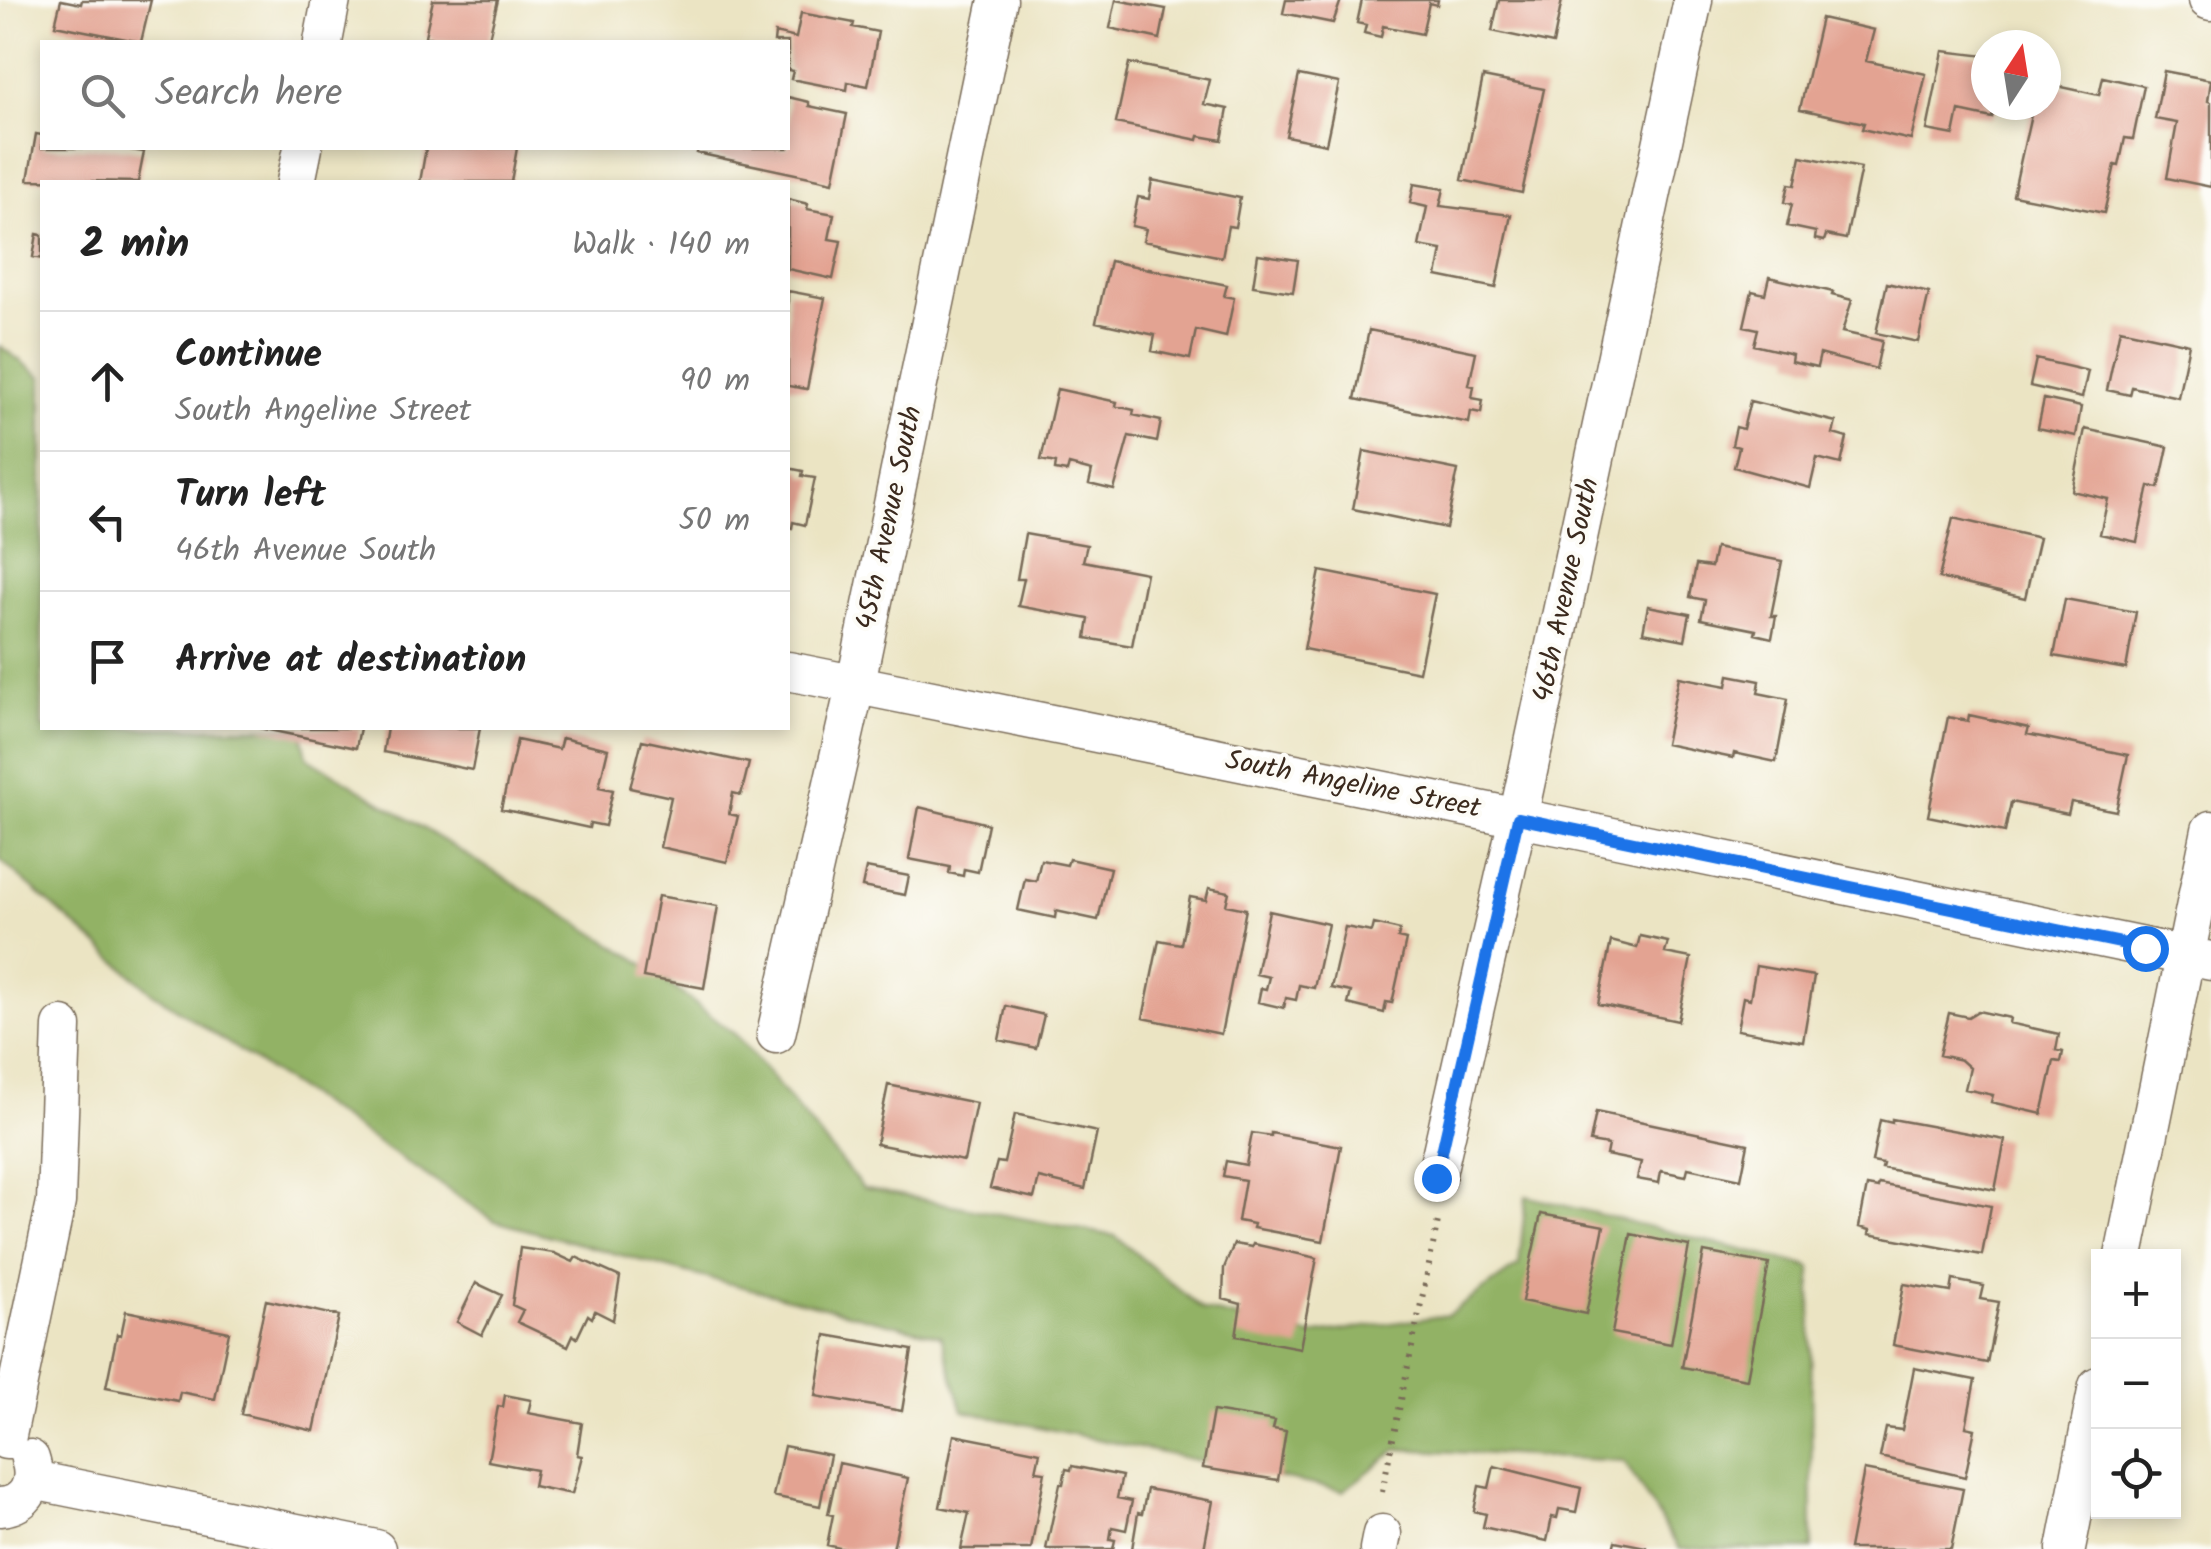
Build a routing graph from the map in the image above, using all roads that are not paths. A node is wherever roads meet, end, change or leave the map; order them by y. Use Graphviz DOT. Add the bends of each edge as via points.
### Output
graph roads {
  1 [pos="331,0"];
  2 [pos="998,0"];
  3 [pos="1693,0"];
  4 [pos="323,40"];
  5 [pos="303,150"];
  6 [pos="296,180"];
  7 [pos="790,672"];
  8 [pos="855,687"];
  9 [pos="1518,818"];
  10 [pos="2211,830"];
  11 [pos="2198,958"];
  12 [pos="62,1026"];
  13 [pos="776,1034"];
  14 [pos="1438,1191"];
  15 [pos="2126,1249"];
  16 [pos="2091,1422"];
  17 [pos="3,1440"];
  18 [pos="32,1480"];
  19 [pos="0,1507"];
  20 [pos="376,1549"];
  21 [pos="2066,1549"];
  1 -- 4 [label="street"];
  2 -- 8 [label="street, 45th Avenue South"];
  3 -- 9 [label="street, 46th Avenue South"];
  5 -- 6 [label="street"];
  7 -- 8 [label="street, South Angeline Street"];
  8 -- 9 [label="street, South Angeline Street"];
  8 -- 13 [label="street, 45th Avenue South"];
  9 -- 11 [label="street, South Angeline Street"];
  9 -- 14 [label="street, 46th Avenue South"];
  10 -- 11 [label="street"];
  11 -- 15 [label="street"];
  12 -- 17 [label="street" via="56,1202"];
  16 -- 21 [label="street"];
  17 -- 18 [label="street" via="26,1452"];
  18 -- 19 [label="street" via="17,1504"];
  18 -- 20 [label="street"];
}
